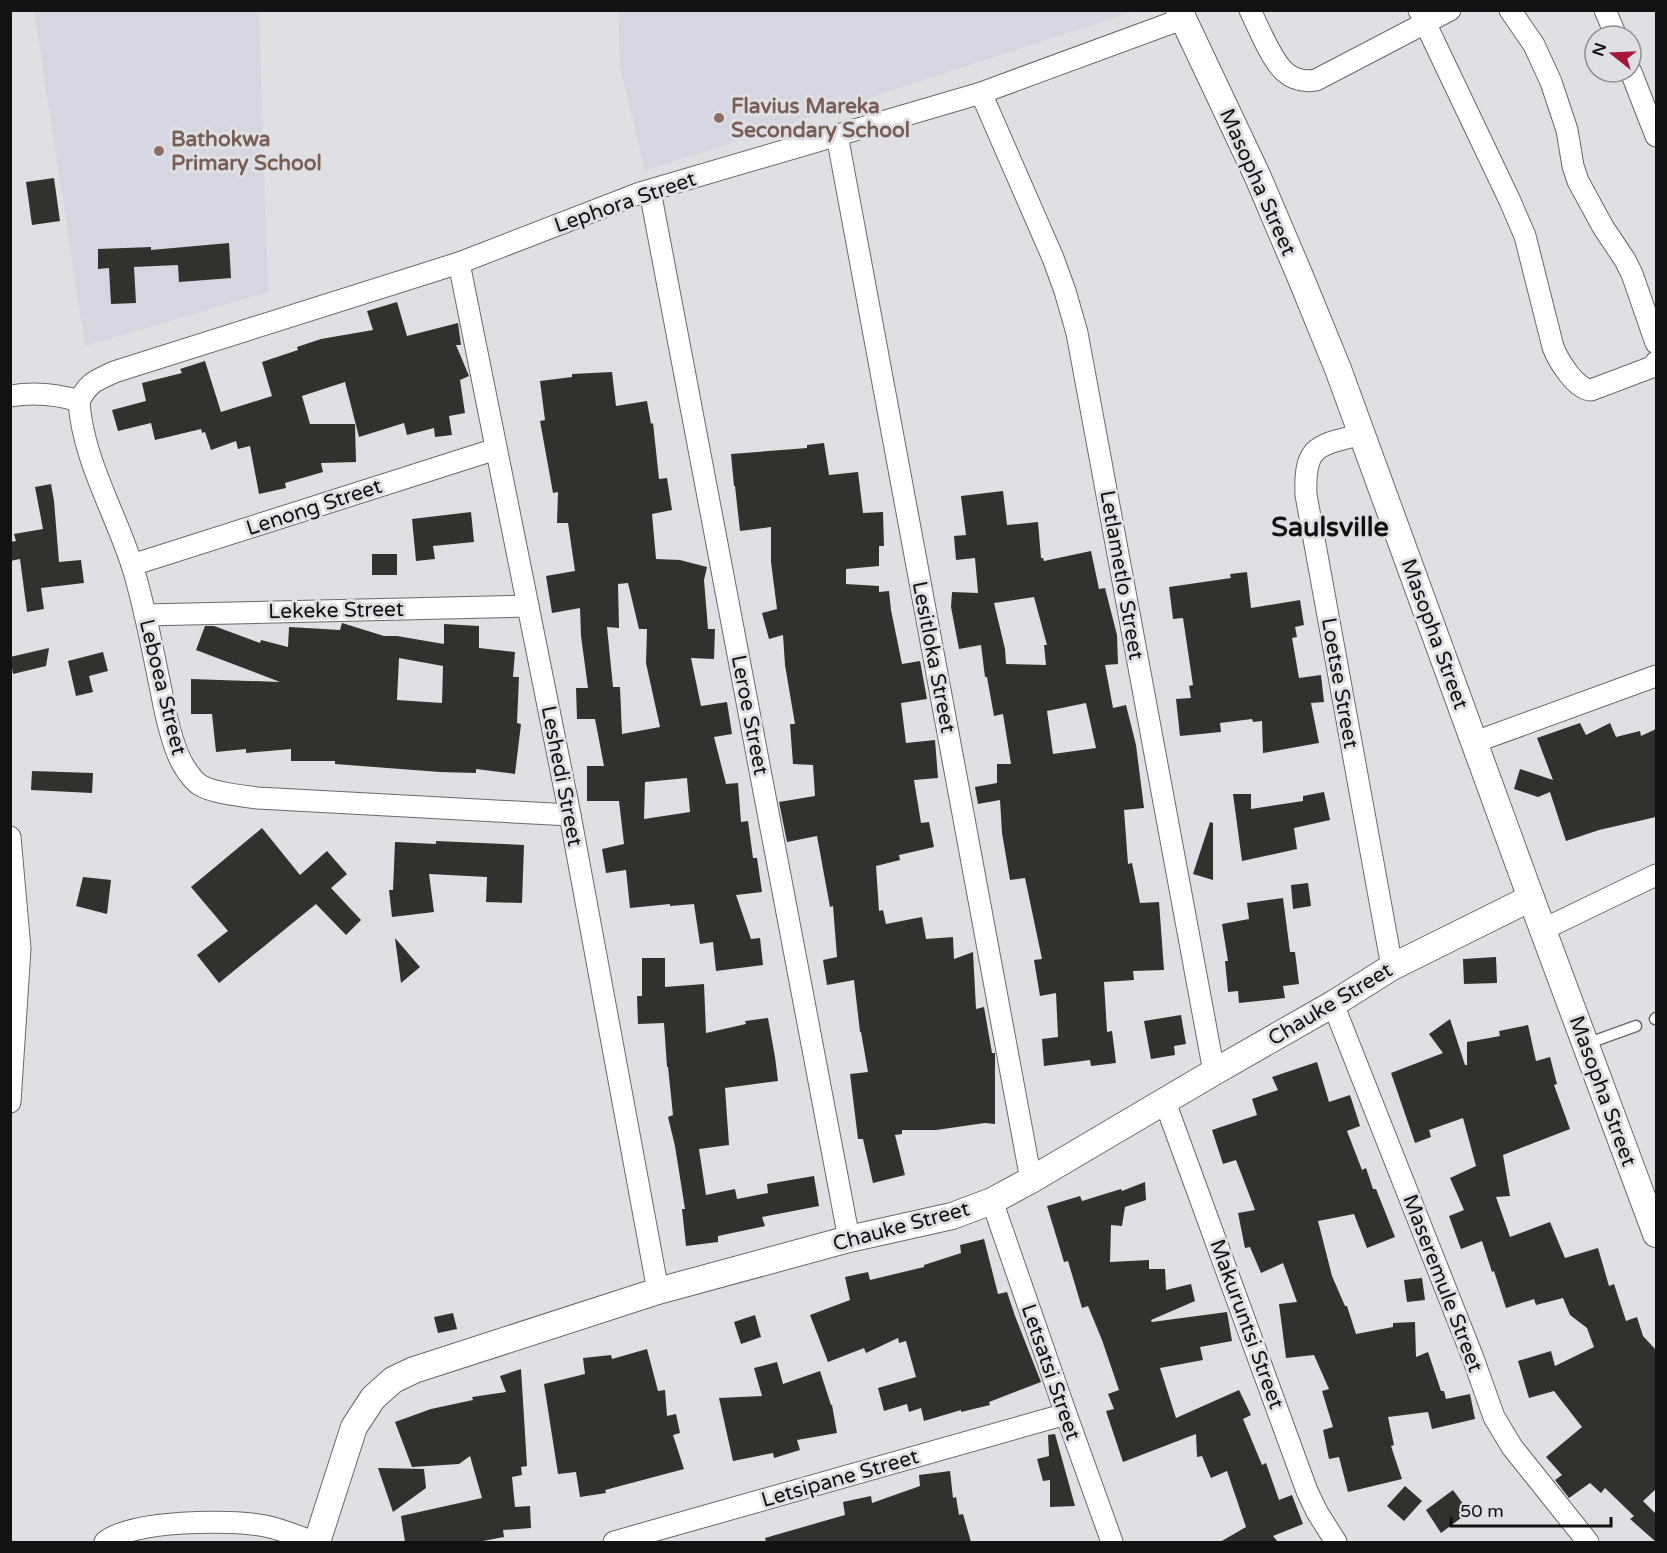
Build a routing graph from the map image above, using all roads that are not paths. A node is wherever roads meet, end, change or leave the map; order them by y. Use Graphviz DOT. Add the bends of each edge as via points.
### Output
graph roads {
  1 [pos="1250,10"];
  2 [pos="1450,10"];
  3 [pos="1510,10"];
  4 [pos="1605,10"];
  5 [pos="1180,15"];
  6 [pos="1422,17"];
  7 [pos="1611,24"];
  8 [pos="1636,84"];
  9 [pos="981,93"];
  10 [pos="837,135"];
  11 [pos="1656,136"];
  12 [pos="650,191"];
  13 [pos="459,263"];
  14 [pos="1656,343"];
  15 [pos="1656,362"];
  16 [pos="10,396"];
  17 [pos="79,401"];
  18 [pos="1362,434"];
  19 [pos="496,449"];
  20 [pos="132,565"];
  21 [pos="528,606"];
  22 [pos="145,615"];
  23 [pos="1656,676"];
  24 [pos="1474,742"];
  25 [pos="570,815"];
  26 [pos="10,837"];
  27 [pos="1656,875"];
  28 [pos="1531,898"];
  29 [pos="1544,929"];
  30 [pos="1392,967"];
  31 [pos="1333,1004"];
  32 [pos="1636,1026"];
  33 [pos="1586,1044"];
  34 [pos="1214,1072"];
  35 [pos="10,1102"];
  36 [pos="1165,1102"];
  37 [pos="1031,1180"];
  38 [pos="992,1201"];
  39 [pos="1656,1234"];
  40 [pos="849,1239"];
  41 [pos="658,1291"];
  42 [pos="1065,1414"];
  43 [pos="105,1542"];
  44 [pos="315,1542"];
  45 [pos="614,1542"];
  46 [pos="1112,1542"];
  47 [pos="1336,1542"];
  48 [pos="1588,1542"];
  1 -- 6 [label="street" via="1276,62 1284,72 1305,82 1316,80"];
  2 -- 6 [label="street"];
  3 -- 14 [label="street" via="1543,63 1567,130 1578,181 1632,274"];
  4 -- 7 [label="street"];
  5 -- 9 [label="street, Lephora Street"];
  5 -- 18 [label="street, Masopha Street" via="1257,174"];
  6 -- 15 [label="street" via="1525,236 1558,358 1585,390 1652,367"];
  8 -- 11 [label="street"];
  9 -- 10 [label="street, Lephora Street"];
  9 -- 34 [label="street, Letlametlo Street" via="1053,258 1077,333"];
  10 -- 12 [label="street, Lephora Street"];
  10 -- 37 [label="street, Lesitloka Street"];
  12 -- 13 [label="street, Lephora Street"];
  12 -- 40 [label="street, Leroe Street"];
  13 -- 17 [label="street, Lephora Street" via="114,372 91,383"];
  13 -- 19 [label="street, Leshedi Street"];
  16 -- 17 [label="street" via="48,394"];
  17 -- 20 [label="street, Leboea Street" via="95,470"];
  18 -- 24 [label="street, Masopha Street"];
  18 -- 30 [label="street, Loetse Street" via="1315,450 1305,473 1306,495"];
  19 -- 20 [label="street, Lenong Street"];
  19 -- 21 [label="street, Leshedi Street"];
  20 -- 22 [label="street, Leboea Street"];
  21 -- 22 [label="street, Lekeke Street"];
  21 -- 25 [label="street, Leshedi Street"];
  22 -- 25 [label="street, Leboea Street" via="174,740 184,767 200,785 258,798"];
  23 -- 24 [label="street"];
  24 -- 28 [label="street, Masopha Street"];
  25 -- 41 [label="street, Leshedi Street"];
  26 -- 35 [label="street" via="20,949"];
  27 -- 29 [label="street"];
  28 -- 29 [label="street, Masopha Street"];
  28 -- 30 [label="street, Chauke Street"];
  29 -- 33 [label="street, Masopha Street"];
  30 -- 31 [label="street, Chauke Street"];
  31 -- 34 [label="street, Chauke Street"];
  31 -- 48 [label="street, Maseremule Street" via="1494,1417 1512,1447"];
  32 -- 33 [label="lane"];
  33 -- 39 [label="street, Masopha Street"];
  34 -- 36 [label="street, Chauke Street"];
  36 -- 37 [label="street, Chauke Street"];
  36 -- 47 [label="street, Makuruntsi Street" via="1307,1491"];
  37 -- 38 [label="street, Chauke Street"];
  38 -- 40 [label="street, Chauke Street" via="952,1216"];
  38 -- 42 [label="street, Letsatsi Street"];
  40 -- 41 [label="street, Chauke Street"];
  41 -- 44 [label="street, Chauke Street" via="393,1380 373,1398 354,1427"];
  42 -- 45 [label="street, Letsipane Street"];
  42 -- 46 [label="street, Letsatsi Street"];
  43 -- 44 [label="street" via="133,1530 198,1523 265,1526"];
}
